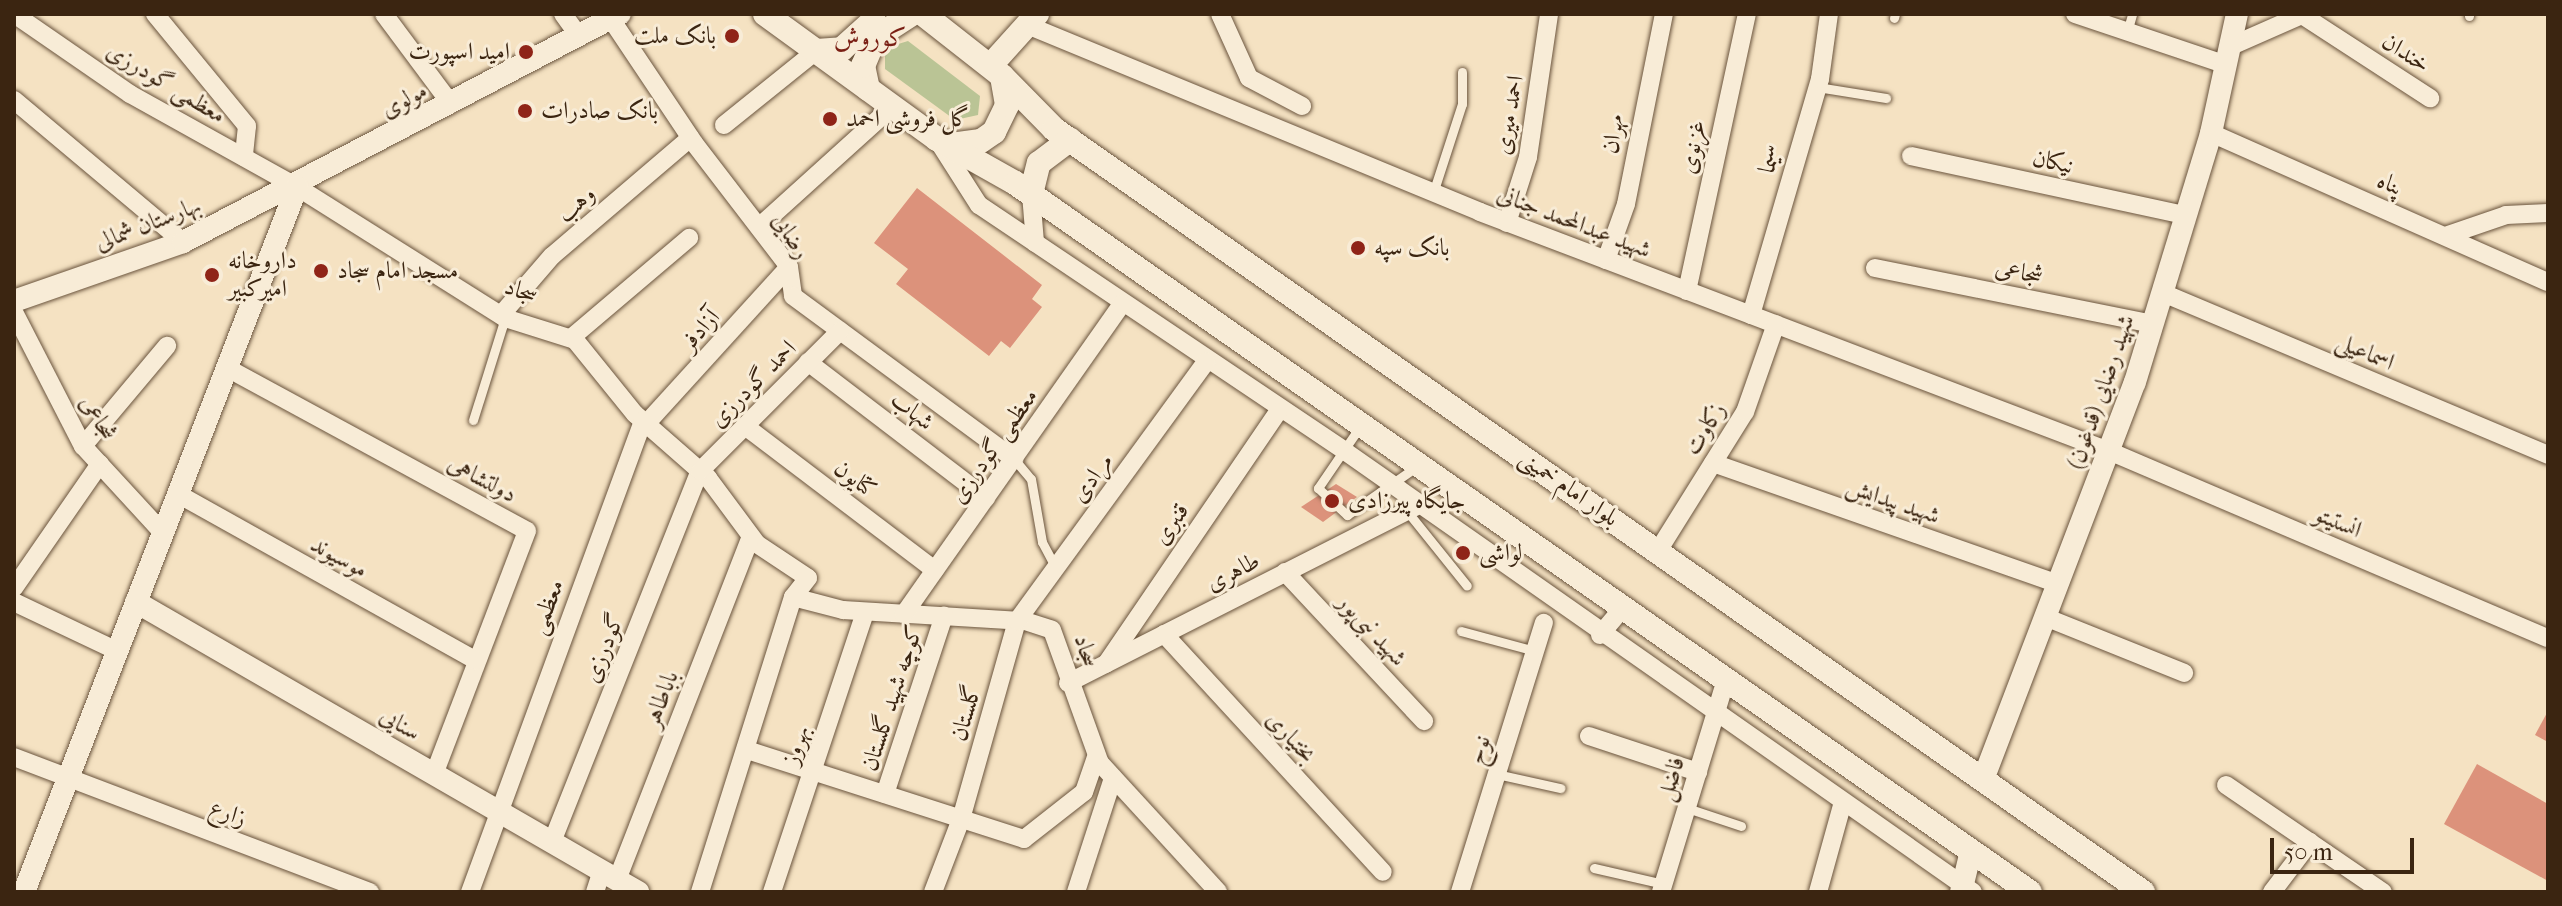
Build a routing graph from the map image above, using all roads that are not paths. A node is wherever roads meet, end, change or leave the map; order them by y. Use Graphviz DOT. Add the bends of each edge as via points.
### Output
graph roads {
  1 [pos="14,14"];
  2 [pos="155,14"];
  3 [pos="384,14"];
  4 [pos="563,14"];
  5 [pos="765,14"];
  6 [pos="877,14"];
  7 [pos="912,14"];
  8 [pos="923,14"];
  9 [pos="1220,14"];
  10 [pos="1549,14"];
  11 [pos="1664,14"];
  12 [pos="1747,14"];
  13 [pos="1829,14"];
  14 [pos="2075,14"];
  15 [pos="2237,14"];
  16 [pos="616,16"];
  17 [pos="1032,19"];
  18 [pos="2130,23"];
  19 [pos="579,36"];
  20 [pos="816,51"];
  21 [pos="2226,56"];
  22 [pos="996,70"];
  23 [pos="1462,72"];
  24 [pos="1817,87"];
  25 [pos="868,89"];
  26 [pos="1886,98"];
  27 [pos="2430,98"];
  28 [pos="14,100"];
  29 [pos="451,104"];
  30 [pos="1302,106"];
  31 [pos="892,107"];
  32 [pos="724,125"];
  33 [pos="2211,133"];
  34 [pos="690,138"];
  35 [pos="937,139"];
  36 [pos="1070,140"];
  37 [pos="1911,156"];
  38 [pos="244,157"];
  39 [pos="297,187"];
  40 [pos="1433,193"];
  41 [pos="1031,194"];
  42 [pos="2548,213"];
  43 [pos="2185,215"];
  44 [pos="1507,223"];
  45 [pos="759,227"];
  46 [pos="2448,235"];
  47 [pos="689,238"];
  48 [pos="183,242"];
  49 [pos="1035,243"];
  50 [pos="1606,260"];
  51 [pos="789,267"];
  52 [pos="1875,268"];
  53 [pos="2548,282"];
  54 [pos="1687,291"];
  55 [pos="2163,293"];
  56 [pos="14,301"];
  57 [pos="1122,304"];
  58 [pos="14,312"];
  59 [pos="1751,315"];
  60 [pos="503,316"];
  61 [pos="1776,324"];
  62 [pos="2153,324"];
  63 [pos="840,331"];
  64 [pos="571,338"];
  65 [pos="167,346"];
  66 [pos="808,362"];
  67 [pos="1206,362"];
  68 [pos="227,368"];
  69 [pos="1278,412"];
  70 [pos="473,420"];
  71 [pos="644,422"];
  72 [pos="1361,425"];
  73 [pos="745,426"];
  74 [pos="83,446"];
  75 [pos="2109,451"];
  76 [pos="1346,452"];
  77 [pos="2548,455"];
  78 [pos="1014,459"];
  79 [pos="1713,463"];
  80 [pos="100,464"];
  81 [pos="1418,465"];
  82 [pos="700,471"];
  83 [pos="1391,484"];
  84 [pos="178,494"];
  85 [pos="986,498"];
  86 [pos="1413,508"];
  87 [pos="163,533"];
  88 [pos="751,537"];
  89 [pos="1658,551"];
  90 [pos="1056,568"];
  91 [pos="935,570"];
  92 [pos="1285,572"];
  93 [pos="2058,584"];
  94 [pos="1467,586"];
  95 [pos="14,588"];
  96 [pos="793,597"];
  97 [pos="14,602"];
  98 [pos="136,602"];
  99 [pos="1621,610"];
  100 [pos="865,612"];
  101 [pos="904,614"];
  102 [pos="944,616"];
  103 [pos="2045,617"];
  104 [pos="1017,621"];
  105 [pos="1544,623"];
  106 [pos="1461,631"];
  107 [pos="1164,634"];
  108 [pos="1600,635"];
  109 [pos="2548,638"];
  110 [pos="117,651"];
  111 [pos="1535,651"];
  112 [pos="477,661"];
  113 [pos="1106,664"];
  114 [pos="2184,673"];
  115 [pos="1726,680"];
  116 [pos="1068,683"];
  117 [pos="1716,715"];
  118 [pos="1424,721"];
  119 [pos="1589,736"];
  120 [pos="747,750"];
  121 [pos="14,757"];
  122 [pos="1096,757"];
  123 [pos="813,771"];
  124 [pos="1698,772"];
  125 [pos="434,774"];
  126 [pos="1497,774"];
  127 [pos="1984,777"];
  128 [pos="69,778"];
  129 [pos="1113,778"];
  130 [pos="2226,785"];
  131 [pos="1560,788"];
  132 [pos="885,794"];
  133 [pos="1843,802"];
  134 [pos="1687,808"];
  135 [pos="497,810"];
  136 [pos="961,819"];
  137 [pos="1741,826"];
  138 [pos="552,842"];
  139 [pos="2310,842"];
  140 [pos="1971,851"];
  141 [pos="1594,868"];
  142 [pos="1383,872"];
  143 [pos="605,881"];
  144 [pos="1662,888"];
  145 [pos="1966,890"];
  146 [pos="24,892"];
  147 [pos="370,892"];
  148 [pos="470,892"];
  149 [pos="638,892"];
  150 [pos="700,892"];
  151 [pos="772,892"];
  152 [pos="933,892"];
  153 [pos="1076,892"];
  154 [pos="1218,892"];
  155 [pos="1462,892"];
  156 [pos="1818,892"];
  157 [pos="2030,892"];
  158 [pos="2143,892"];
  159 [pos="2272,892"];
  160 [pos="2383,892"];
  1 -- 38 [label="street, معظمی گودرزی" via="130,94"];
  2 -- 38 [label="street" via="247,126"];
  3 -- 29 [label="street"];
  4 -- 19 [label="street"];
  5 -- 20 [label="main road"];
  6 -- 20 [label="main road" via="854,42"];
  7 -- 25 [label="main road" via="889,23 875,38 863,66"];
  8 -- 22 [label="main road, بلوار امام خمینی"];
  9 -- 30 [label="street" via="1249,78"];
  10 -- 44 [label="street, احمد میری" via="1528,157"];
  11 -- 50 [label="street, مهران" via="1626,204"];
  12 -- 54 [label="street, غزنوی"];
  13 -- 24 [label="street, سیما"];
  14 -- 18 [label="street"];
  15 -- 21 [label="street, (قدغون) شهید رضایی"];
  16 -- 19 [label="street, مولوی"];
  16 -- 34 [label="street, رضایی"];
  17 -- 22 [label="main road"];
  17 -- 40 [label="street, شهید عبدالمحمد جنانی"];
  18 -- 21 [label="street"];
  19 -- 29 [label="street, مولوی"];
  20 -- 25 [label="main road"];
  20 -- 32 [label="street"];
  21 -- 27 [label="street, خندان" via="2302,15"];
  21 -- 33 [label="street, (قدغون) شهید رضایی"];
  22 -- 35 [label="main road" via="1007,105 994,132 967,145"];
  22 -- 36 [label="main road, بلوار امام خمینی"];
  23 -- 40 [label="lane" via="1462,104"];
  24 -- 26 [label="lane"];
  24 -- 59 [label="street, سیما"];
  25 -- 31 [label="main road"];
  28 -- 48 [label="street"];
  29 -- 39 [label="street, مولوی"];
  31 -- 35 [label="main road"];
  31 -- 45 [label="street"];
  33 -- 43 [label="street, (قدغون) شهید رضایی"];
  33 -- 46 [label="street, پناه"];
  34 -- 45 [label="street, رضایی"];
  34 -- 60 [label="street, وهب" via="552,256"];
  35 -- 41 [label="main road"];
  35 -- 49 [label="street" via="979,205"];
  36 -- 41 [label="main road" via="1039,163"];
  36 -- 89 [label="main road, بلوار امام خمینی"];
  37 -- 43 [label="street, نیکان"];
  38 -- 39 [label="street, معظمی گودرزی"];
  39 -- 48 [label="street, بهارستان شمالی"];
  39 -- 60 [label="street, سجاد"];
  39 -- 68 [label="street"];
  40 -- 44 [label="street, شهید عبدالمحمد جنانی"];
  41 -- 49 [label="street"];
  41 -- 72 [label="main road"];
  42 -- 46 [label="street" via="2506,215"];
  43 -- 55 [label="street, (قدغون) شهید رضایی"];
  44 -- 50 [label="street, شهید عبدالمحمد جنانی"];
  45 -- 51 [label="street, رضایی"];
  46 -- 53 [label="street, پناه"];
  47 -- 64 [label="street"];
  48 -- 56 [label="street, بهارستان شمالی"];
  49 -- 57 [label="street"];
  50 -- 54 [label="street, شهید عبدالمحمد جنانی"];
  51 -- 63 [label="street, رضایی" via="793,296"];
  51 -- 71 [label="street, آزادفر"];
  52 -- 62 [label="street, شجاعی"];
  54 -- 59 [label="street, شهید عبدالمحمد جنانی"];
  55 -- 62 [label="street, (قدغون) شهید رضایی"];
  55 -- 77 [label="street, اسماعیلی"];
  57 -- 67 [label="street"];
  57 -- 78 [label="street, معظمی گودرزی"];
  58 -- 74 [label="street, شجاعی"];
  59 -- 61 [label="street, شهید عبدالمحمد جنانی"];
  60 -- 64 [label="street, سجاد"];
  60 -- 70 [label="lane"];
  61 -- 75 [label="street, شهید عبدالمحمد جنانی"];
  61 -- 79 [label="street, زکاوت" via="1745,412"];
  62 -- 75 [label="street, (قدغون) شهید رضایی"];
  63 -- 66 [label="street, احمد گودرزی"];
  63 -- 78 [label="street, رضایی"];
  64 -- 71 [label="street"];
  65 -- 74 [label="street"];
  66 -- 73 [label="street, احمد گودرزی"];
  66 -- 85 [label="street, شهاب"];
  67 -- 69 [label="street"];
  67 -- 90 [label="street, مرادی"];
  68 -- 84 [label="street"];
  68 -- 112 [label="street, دولتشاهی" via="527,531"];
  69 -- 76 [label="street"];
  69 -- 113 [label="street, قنبری"];
  71 -- 82 [label="street"];
  71 -- 135 [label="street, معظمی"];
  72 -- 76 [label="lane"];
  72 -- 81 [label="main road"];
  73 -- 82 [label="street, احمد گودرزی"];
  73 -- 91 [label="street, کتایون"];
  74 -- 80 [label="street, شجاعی"];
  75 -- 93 [label="street, (قدغون) شهید رضایی"];
  75 -- 109 [label="street, انستیتو"];
  76 -- 83 [label="street"];
  76 -- 83 [label="lane" via="1318,488 1347,515"];
  78 -- 85 [label="street, معظمی گودرزی"];
  78 -- 90 [label="lane" via="1031,479 1042,542"];
  79 -- 89 [label="street, زکاوت"];
  79 -- 93 [label="street, شهید پیدایش"];
  80 -- 87 [label="street, شجاعی"];
  80 -- 95 [label="street"];
  81 -- 83 [label="lane"];
  81 -- 99 [label="main road"];
  82 -- 88 [label="street"];
  82 -- 138 [label="street, گودرزی"];
  83 -- 86 [label="street"];
  84 -- 87 [label="street"];
  84 -- 112 [label="street, موسیوند"];
  85 -- 91 [label="street, معظمی گودرزی"];
  86 -- 92 [label="street, طاهری"];
  86 -- 94 [label="lane"];
  86 -- 108 [label="street"];
  87 -- 98 [label="street"];
  88 -- 96 [label="street" via="808,578"];
  88 -- 143 [label="street, باباطاهر"];
  89 -- 127 [label="main road, بلوار امام خمینی"];
  90 -- 104 [label="street, مرادی"];
  91 -- 101 [label="street, معظمی گودرزی"];
  92 -- 107 [label="street, طاهری"];
  92 -- 118 [label="street, شهید نبی‌پور"];
  93 -- 103 [label="street, (قدغون) شهید رضایی"];
  96 -- 100 [label="street, سجاد"];
  96 -- 120 [label="street"];
  97 -- 110 [label="street"];
  98 -- 110 [label="street"];
  98 -- 125 [label="street, سنایی"];
  99 -- 108 [label="street"];
  99 -- 115 [label="main road"];
  100 -- 101 [label="street, سجاد"];
  100 -- 123 [label="street, بهروز"];
  101 -- 102 [label="street, سجاد"];
  102 -- 104 [label="street, سجاد"];
  102 -- 132 [label="street, کوچه شهید گلستان"];
  103 -- 114 [label="street"];
  103 -- 127 [label="street, (قدغون) شهید رضایی"];
  104 -- 116 [label="street, سجاد" via="1052,630"];
  104 -- 136 [label="street, گلستان"];
  105 -- 111 [label="street, نوح"];
  106 -- 111 [label="lane"];
  107 -- 113 [label="street, طاهری"];
  107 -- 142 [label="street, بختیاری"];
  108 -- 117 [label="street"];
  110 -- 128 [label="street"];
  111 -- 126 [label="street, نوح"];
  112 -- 125 [label="street, دولتشاهی"];
  113 -- 116 [label="street, طاهری"];
  115 -- 117 [label="street, فاضل"];
  115 -- 140 [label="main road"];
  116 -- 122 [label="street, سجاد"];
  117 -- 124 [label="street, فاضل"];
  117 -- 133 [label="street"];
  119 -- 124 [label="street"];
  120 -- 123 [label="street"];
  120 -- 150 [label="street"];
  121 -- 128 [label="street"];
  122 -- 129 [label="street, سجاد"];
  122 -- 136 [label="street" via="1084,792 1024,839"];
  123 -- 132 [label="street"];
  123 -- 151 [label="street, بهروز"];
  124 -- 134 [label="street, فاضل"];
  125 -- 135 [label="street, سنایی"];
  126 -- 131 [label="lane"];
  126 -- 155 [label="street, نوح"];
  127 -- 158 [label="main road, بلوار امام خمینی"];
  128 -- 146 [label="street"];
  128 -- 147 [label="street, زارع"];
  129 -- 153 [label="street"];
  129 -- 154 [label="street, سجاد"];
  130 -- 139 [label="street"];
  132 -- 136 [label="street"];
  133 -- 145 [label="street"];
  133 -- 156 [label="street"];
  134 -- 137 [label="lane"];
  134 -- 144 [label="street, فاضل"];
  135 -- 138 [label="street, سنایی"];
  135 -- 148 [label="street"];
  136 -- 152 [label="street"];
  138 -- 143 [label="street, سنایی"];
  139 -- 159 [label="street"];
  139 -- 160 [label="street"];
  140 -- 145 [label="street"];
  140 -- 157 [label="main road"];
  141 -- 144 [label="lane"];
  143 -- 149 [label="street, سنایی"];
}
